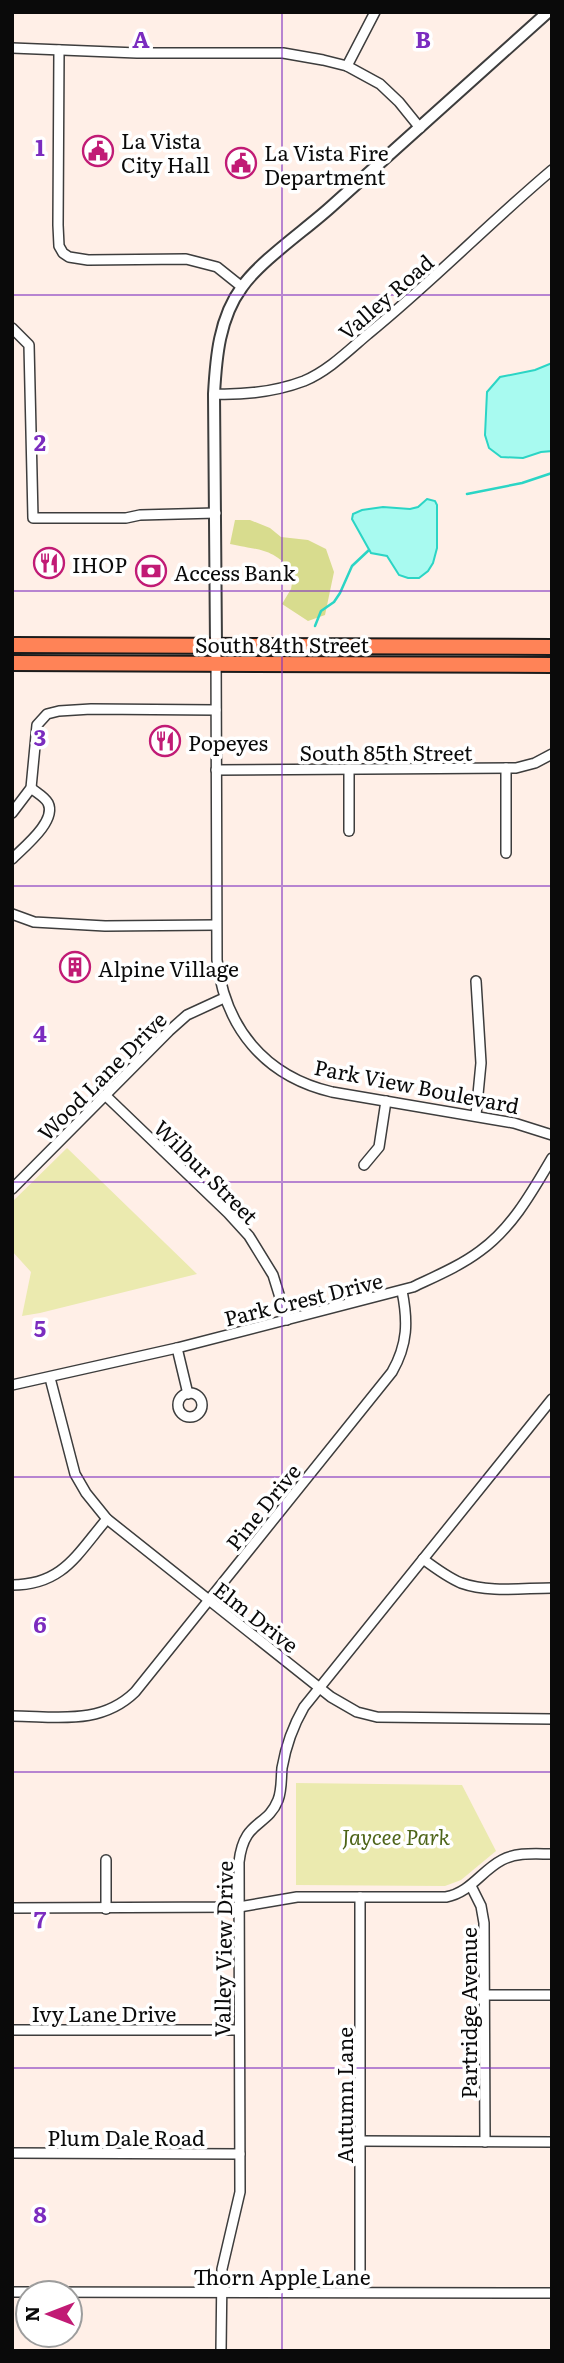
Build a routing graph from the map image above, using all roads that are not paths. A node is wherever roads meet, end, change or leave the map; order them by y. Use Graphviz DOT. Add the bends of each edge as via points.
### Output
graph roads {
  1 [pos="374,12"];
  2 [pos="548,12"];
  3 [pos="12,48"];
  4 [pos="60,50"];
  5 [pos="347,66"];
  6 [pos="420,128"];
  7 [pos="552,170"];
  8 [pos="242,287"];
  9 [pos="12,328"];
  10 [pos="214,394"];
  11 [pos="216,513"];
  12 [pos="12,645"];
  13 [pos="216,646"];
  14 [pos="552,647"];
  15 [pos="12,663"];
  16 [pos="216,663"];
  17 [pos="552,665"];
  18 [pos="216,710"];
  19 [pos="552,754"];
  20 [pos="506,768"];
  21 [pos="349,769"];
  22 [pos="216,770"];
  23 [pos="31,788"];
  24 [pos="12,813"];
  25 [pos="349,831"];
  26 [pos="506,853"];
  27 [pos="12,859"];
  28 [pos="12,914"];
  29 [pos="216,925"];
  30 [pos="476,981"];
  31 [pos="224,998"];
  32 [pos="104,1095"];
  33 [pos="386,1101"];
  34 [pos="476,1115"];
  35 [pos="552,1135"];
  36 [pos="552,1158"];
  37 [pos="364,1166"];
  38 [pos="12,1189"];
  39 [pos="402,1291"];
  40 [pos="287,1320"];
  41 [pos="177,1348"];
  42 [pos="50,1378"];
  43 [pos="12,1385"];
  44 [pos="188,1394"];
  45 [pos="552,1399"];
  46 [pos="107,1519"];
  47 [pos="423,1559"];
  48 [pos="12,1585"];
  49 [pos="552,1588"];
  50 [pos="209,1600"];
  51 [pos="319,1688"];
  52 [pos="12,1716"];
  53 [pos="552,1719"];
  54 [pos="552,1854"];
  55 [pos="106,1860"];
  56 [pos="471,1886"];
  57 [pos="360,1897"];
  58 [pos="239,1907"];
  59 [pos="12,1908"];
  60 [pos="106,1909"];
  61 [pos="485,1995"];
  62 [pos="552,1996"];
  63 [pos="12,2030"];
  64 [pos="238,2030"];
  65 [pos="360,2141"];
  66 [pos="485,2142"];
  67 [pos="552,2142"];
  68 [pos="12,2153"];
  69 [pos="240,2154"];
  70 [pos="12,2292"];
  71 [pos="360,2292"];
  72 [pos="552,2292"];
  73 [pos="221,2293"];
  74 [pos="221,2351"];
  1 -- 5 [label="street"];
  2 -- 6 [label="street, Park View Boulevard"];
  3 -- 4 [label="street"];
  4 -- 5 [label="street" via="283,53"];
  4 -- 8 [label="street" via="58,225 63,253 88,260 186,259 217,267"];
  5 -- 6 [label="street" via="380,84"];
  6 -- 8 [label="street, Park View Boulevard"];
  7 -- 10 [label="street, Valley Road" via="330,366 304,381 272,390"];
  8 -- 10 [label="street, Park View Boulevard" via="223,326"];
  9 -- 11 [label="street" via="29,345 33,518"];
  10 -- 11 [label="street, Park View Boulevard"];
  11 -- 13 [label="street, Park View Boulevard"];
  12 -- 13 [label="main road, South 84th Street"];
  13 -- 14 [label="main road, South 84th Street"];
  13 -- 16 [label="street, Park View Boulevard"];
  15 -- 16 [label="main road, South 84th Street"];
  16 -- 17 [label="main road, South 84th Street"];
  16 -- 18 [label="street, Park View Boulevard"];
  18 -- 22 [label="street, Park View Boulevard"];
  18 -- 23 [label="street" via="91,709 47,714 37,725"];
  19 -- 20 [label="street, South 85th Street" via="529,765"];
  20 -- 21 [label="street, South 85th Street"];
  20 -- 26 [label="street"];
  21 -- 22 [label="street, South 85th Street"];
  21 -- 25 [label="street"];
  22 -- 29 [label="street, Park View Boulevard"];
  23 -- 24 [label="street"];
  23 -- 27 [label="street" via="47,801 51,811 47,823"];
  28 -- 29 [label="street" via="34,922 105,926"];
  29 -- 31 [label="street, Park View Boulevard" via="216,960"];
  30 -- 34 [label="street" via="481,1063"];
  31 -- 32 [label="street, Wood Lane Drive" via="187,1015"];
  31 -- 33 [label="street, Park View Boulevard" via="252,1045 289,1076 322,1090"];
  32 -- 38 [label="street, Wood Lane Drive"];
  32 -- 40 [label="street, Wilbur Street" via="249,1236 272,1275"];
  33 -- 34 [label="street, Park View Boulevard"];
  33 -- 37 [label="street" via="379,1147"];
  34 -- 35 [label="street, Park View Boulevard"];
  36 -- 39 [label="street, Park Crest Drive" via="529,1197 480,1251"];
  39 -- 40 [label="street, Park Crest Drive"];
  39 -- 50 [label="street, Pine Drive" via="406,1333 392,1372"];
  40 -- 41 [label="street, Park Crest Drive"];
  41 -- 42 [label="street, Park Crest Drive"];
  41 -- 44 [label="street"];
  42 -- 43 [label="street, Park Crest Drive"];
  42 -- 46 [label="street, Elm Drive" via="75,1474"];
  45 -- 47 [label="street, Valley View Drive"];
  46 -- 48 [label="street" via="55,1576 35,1584"];
  46 -- 50 [label="street, Elm Drive"];
  47 -- 49 [label="street" via="471,1585"];
  47 -- 51 [label="street, Valley View Drive"];
  50 -- 51 [label="street, Elm Drive"];
  50 -- 52 [label="street, Pine Drive" via="135,1692 111,1711 83,1717"];
  51 -- 53 [label="street, Elm Drive" via="357,1712 377,1717"];
  51 -- 58 [label="street, Valley View Drive" via="291,1732 276,1803 243,1841"];
  54 -- 56 [label="street" via="506,1858"];
  55 -- 60 [label="street"];
  56 -- 57 [label="street" via="446,1896"];
  56 -- 61 [label="street, Partridge Avenue" via="484,1917"];
  57 -- 58 [label="street" via="298,1897"];
  57 -- 65 [label="street, Autumn Lane"];
  58 -- 60 [label="street"];
  58 -- 64 [label="street, Valley View Drive"];
  59 -- 60 [label="street"];
  61 -- 62 [label="street"];
  61 -- 66 [label="street, Partridge Avenue"];
  63 -- 64 [label="street, Ivy Lane Drive"];
  64 -- 69 [label="street, Valley View Drive"];
  65 -- 66 [label="street"];
  65 -- 71 [label="street, Autumn Lane"];
  66 -- 67 [label="street"];
  68 -- 69 [label="street, Plum Dale Road"];
  69 -- 73 [label="street, Valley View Drive" via="240,2192"];
  70 -- 73 [label="street, Thorn Apple Lane"];
  71 -- 72 [label="street, Thorn Apple Lane"];
  71 -- 73 [label="street, Thorn Apple Lane"];
  73 -- 74 [label="street, Valley View Drive"];
}
